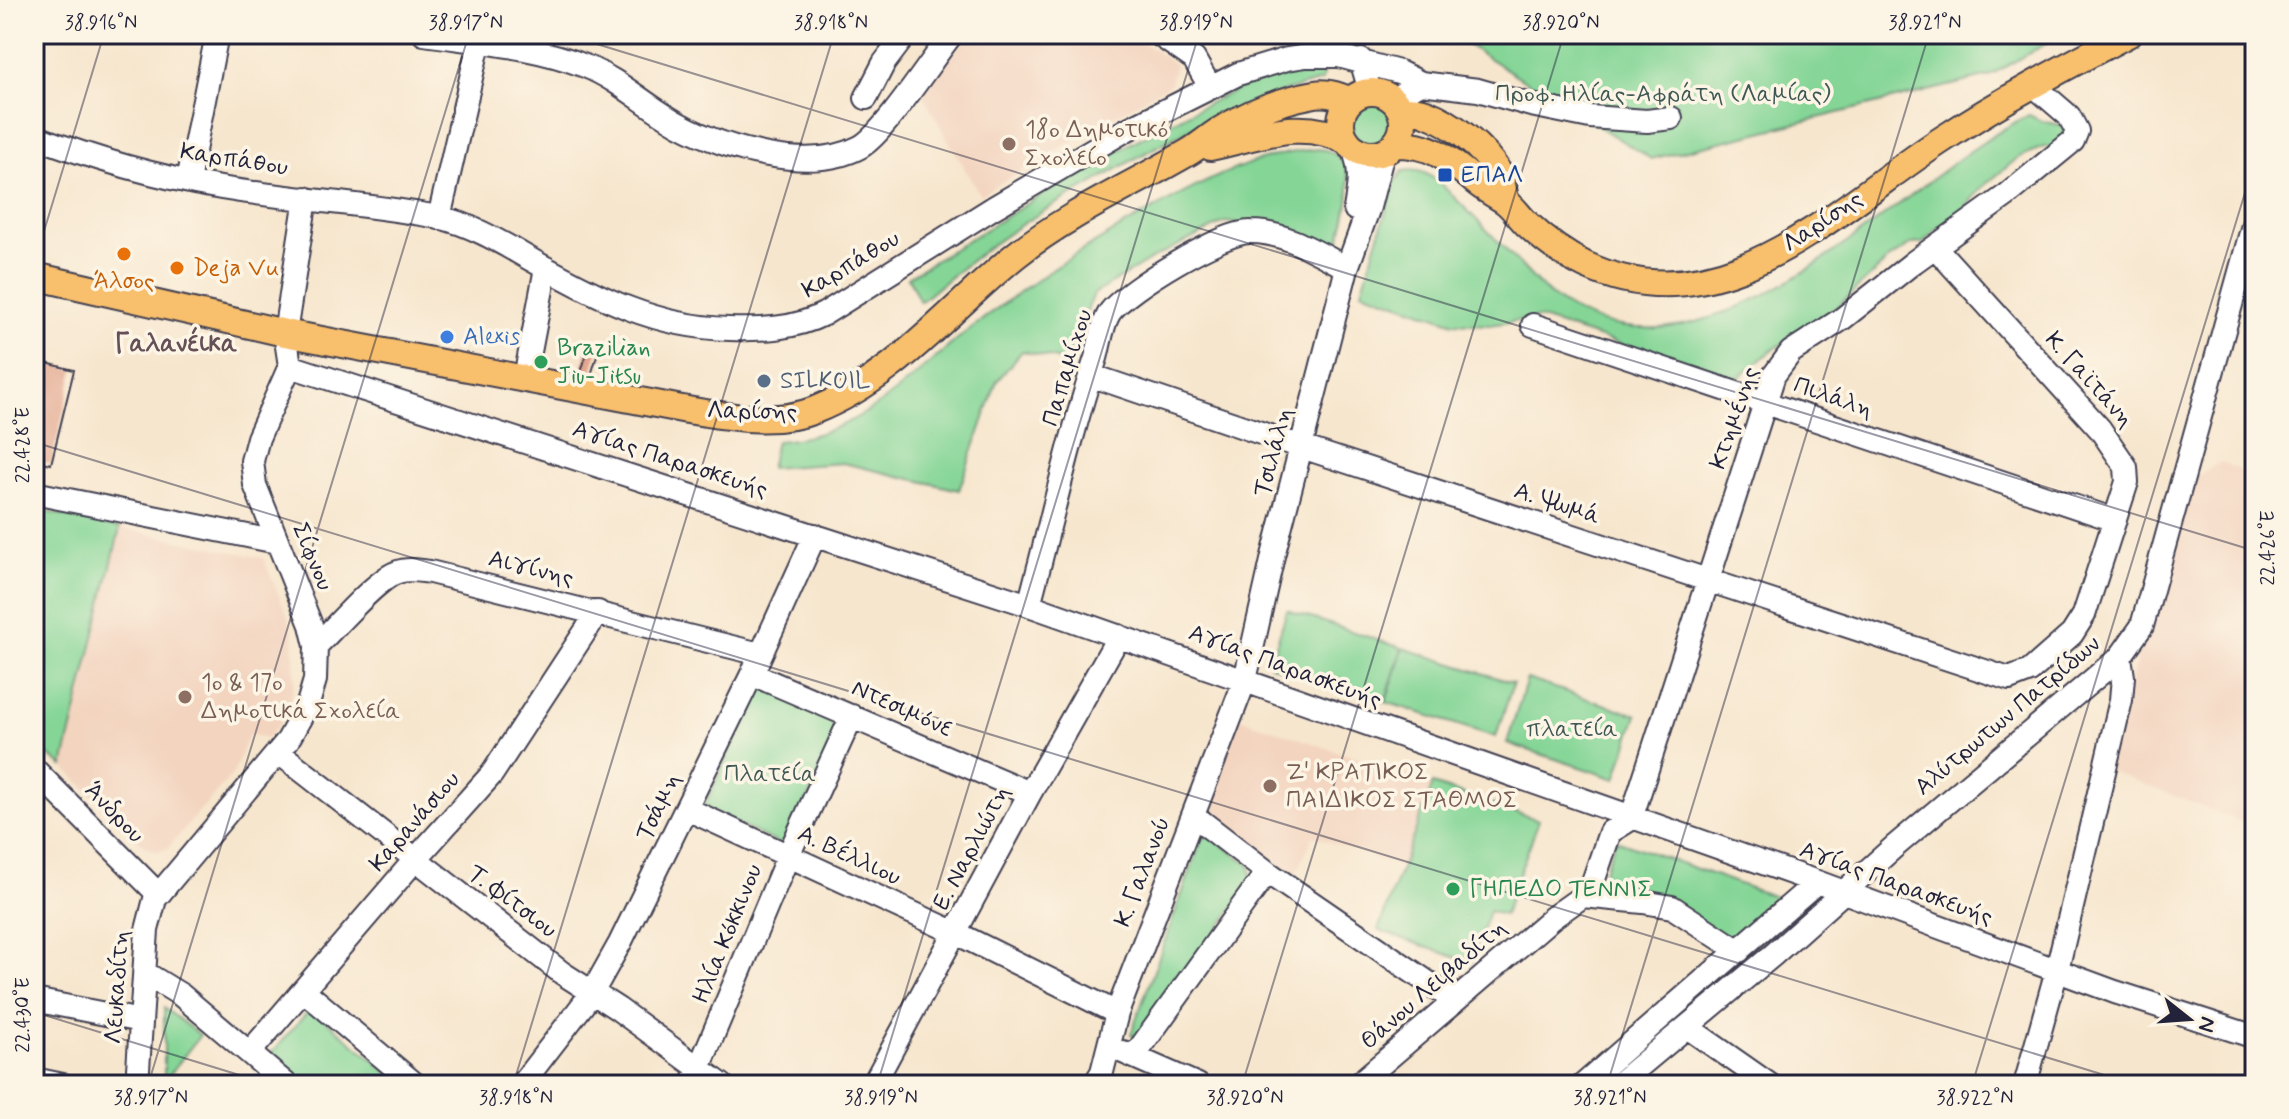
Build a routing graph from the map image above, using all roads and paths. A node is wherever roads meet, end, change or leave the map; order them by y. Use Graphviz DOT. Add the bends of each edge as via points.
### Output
graph roads {
  1 [pos="217,34"];
  2 [pos="424,34"];
  3 [pos="906,34"];
  4 [pos="952,34"];
  5 [pos="1158,34"];
  6 [pos="2128,34"];
  7 [pos="480,38"];
  8 [pos="1361,60"];
  9 [pos="1421,83"];
  10 [pos="2033,85"];
  11 [pos="1210,87"];
  12 [pos="866,98"];
  13 [pos="1379,100"];
  14 [pos="1671,118"];
  15 [pos="34,136"];
  16 [pos="1350,145"];
  17 [pos="1389,149"];
  18 [pos="1190,151"];
  19 [pos="188,181"];
  20 [pos="306,198"];
  21 [pos="1506,202"];
  22 [pos="439,218"];
  23 [pos="2255,218"];
  24 [pos="1355,239"];
  25 [pos="1935,247"];
  26 [pos="546,268"];
  27 [pos="1347,268"];
  28 [pos="34,276"];
  29 [pos="1533,325"];
  30 [pos="285,333"];
  31 [pos="290,366"];
  32 [pos="1090,375"];
  33 [pos="525,378"];
  34 [pos="1766,402"];
  35 [pos="1302,447"];
  36 [pos="34,493"];
  37 [pos="2115,520"];
  38 [pos="815,535"];
  39 [pos="277,542"];
  40 [pos="1709,582"];
  41 [pos="1029,605"];
  42 [pos="598,612"];
  43 [pos="1119,636"];
  44 [pos="316,646"];
  45 [pos="2120,657"];
  46 [pos="756,664"];
  47 [pos="2009,679"];
  48 [pos="1245,680"];
  49 [pos="852,716"];
  50 [pos="278,752"];
  51 [pos="34,769"];
  52 [pos="1030,793"];
  53 [pos="687,809"];
  54 [pos="1193,815"];
  55 [pos="1631,819"];
  56 [pos="788,856"];
  57 [pos="414,861"];
  58 [pos="1267,872"];
  59 [pos="1817,882"];
  60 [pos="157,893"];
  61 [pos="1845,893"];
  62 [pos="1583,896"];
  63 [pos="956,933"];
  64 [pos="1739,951"];
  65 [pos="2057,970"];
  66 [pos="145,973"];
  67 [pos="303,990"];
  68 [pos="592,993"];
  69 [pos="34,1000"];
  70 [pos="1455,1001"];
  71 [pos="1117,1013"];
  72 [pos="141,1021"];
  73 [pos="1687,1027"];
  74 [pos="2255,1037"];
  75 [pos="1109,1048"];
  76 [pos="250,1052"];
  77 [pos="1135,1055"];
  78 [pos="696,1077"];
  79 [pos="34,1079"];
  80 [pos="63,1085"];
  81 [pos="137,1085"];
  82 [pos="287,1085"];
  83 [pos="416,1085"];
  84 [pos="521,1085"];
  85 [pos="722,1085"];
  86 [pos="873,1085"];
  87 [pos="1094,1085"];
  88 [pos="1198,1085"];
  89 [pos="1357,1085"];
  90 [pos="1583,1085"];
  91 [pos="1617,1085"];
  92 [pos="1770,1085"];
  93 [pos="2025,1085"];
  1 -- 19 [label="street"];
  2 -- 7 [label="street"];
  3 -- 12 [label="street"];
  4 -- 7 [label="street" via="869,141 842,153 801,158 718,142 584,66"];
  5 -- 11 [label="street" via="1194,59"];
  6 -- 10 [label="main road, Λαρίσης"];
  7 -- 22 [label="street"];
  8 -- 9 [label="street, Καρπάθου"];
  8 -- 11 [label="street, Καρπάθου" via="1320,55 1287,59"];
  8 -- 13 [label="street"];
  9 -- 13 [label="street"];
  9 -- 14 [label="street, Καρπάθου" via="1478,90 1590,117"];
  10 -- 21 [label="main road, Λαρίσης" via="1943,139 1776,253 1706,280 1658,283 1591,268 1553,247"];
  10 -- 25 [label="street, Κτημένης" via="2069,116 2077,131 2073,141"];
  11 -- 26 [label="street, Καρπάθου" via="1126,130 840,305 800,324 720,329 659,319 620,307"];
  13 -- 16 [label="main road" via="1341,120"];
  13 -- 17 [label="main road" via="1404,128"];
  13 -- 18 [label="main road, Λαρίσης" via="1318,93 1273,105"];
  13 -- 21 [label="main road, Λαρίσης" via="1424,111 1449,124 1486,155 1499,174"];
  15 -- 19 [label="street, Καρπάθου"];
  16 -- 17 [label="main road" via="1367,154"];
  16 -- 18 [label="main road, Λαρίσης" via="1317,129 1285,129"];
  16 -- 24 [label="street" via="1360,166"];
  17 -- 21 [label="main road, Λαρίσης" via="1413,144 1435,151"];
  17 -- 24 [label="street"];
  18 -- 33 [label="main road, Λαρίσης" via="1044,235 896,362 814,411 791,417 712,414"];
  19 -- 20 [label="street, Καρπάθου"];
  20 -- 22 [label="street, Καρπάθου"];
  20 -- 30 [label="street"];
  22 -- 26 [label="street, Καρπάθου" via="482,232"];
  23 -- 45 [label="street, Αλύτρωτων Πατρίδων" via="2142,626"];
  24 -- 27 [label="street, Τσιλάλη"];
  25 -- 34 [label="street, Κτημένης" via="1791,352 1774,375"];
  25 -- 37 [label="street, Κ. Γαϊτάνη" via="2118,451 2127,482"];
  26 -- 33 [label="street"];
  27 -- 32 [label="street, Παπαμίχου" via="1265,233 1226,237 1120,301 1108,314"];
  27 -- 35 [label="street, Τσιλάλη"];
  28 -- 30 [label="main road, Λαρίσης"];
  29 -- 34 [label="street, Πιλάλη"];
  30 -- 31 [label="street"];
  30 -- 33 [label="main road, Λαρίσης"];
  31 -- 38 [label="street, Αγίας Παρασκευής"];
  31 -- 39 [label="street, Σίφνου" via="252,461 255,485"];
  32 -- 35 [label="street, Α. Ψωμά"];
  32 -- 41 [label="street, Παπαμίχου"];
  34 -- 37 [label="street, Πιλάλη"];
  34 -- 40 [label="street, Κτημένης"];
  35 -- 40 [label="street, Α. Ψωμά"];
  35 -- 48 [label="street, Τσιλάλη"];
  36 -- 39 [label="street"];
  37 -- 47 [label="street, Κ. Γαϊτάνη" via="2084,615 2072,634 2030,671"];
  38 -- 41 [label="street, Αγίας Παρασκευής"];
  38 -- 46 [label="street, Τσάμη"];
  39 -- 44 [label="street, Σίφνου"];
  40 -- 47 [label="street, Α. Ψωμά"];
  40 -- 55 [label="street, Κτημένης"];
  41 -- 43 [label="street, Αγίας Παρασκευής"];
  42 -- 44 [label="street, Αιγίνης" via="430,572 401,570 386,578"];
  42 -- 46 [label="street, Αιγίνης"];
  42 -- 57 [label="street, Καρανάσιου" via="492,774"];
  43 -- 48 [label="street, Αγίας Παρασκευής"];
  43 -- 52 [label="street, Ε. Ναρλιώτη"];
  44 -- 50 [label="street, Σίφνου" via="308,704"];
  45 -- 61 [label="street, Αλύτρωτων Πατρίδων"];
  45 -- 65 [label="street" via="2121,700"];
  46 -- 49 [label="street, Ντεσιμόνε"];
  46 -- 53 [label="street, Τσάμη"];
  48 -- 54 [label="street, Κ. Γαλανού"];
  48 -- 55 [label="street, Αγίας Παρασκευής"];
  49 -- 52 [label="street, Ντεσιμόνε"];
  49 -- 56 [label="street, Ηλία Κόκκινου"];
  50 -- 57 [label="street, Τ. Φίτσιου"];
  50 -- 60 [label="street, Σίφνου"];
  51 -- 60 [label="street, Άνδρου"];
  52 -- 63 [label="street, Ε. Ναρλιώτη"];
  53 -- 56 [label="street, Α. Βέλλιου"];
  53 -- 68 [label="street, Τσάμη"];
  54 -- 58 [label="street"];
  54 -- 71 [label="street, Κ. Γαλανού"];
  55 -- 59 [label="street, Αγίας Παρασκευής"];
  55 -- 62 [label="street, Θάνου Λειβαδίτη" via="1610,832"];
  56 -- 63 [label="street, Α. Βέλλιου"];
  56 -- 78 [label="street, Ηλία Κόκκινου"];
  57 -- 67 [label="street, Καρανάσιου"];
  57 -- 68 [label="street, Τ. Φίτσιου"];
  58 -- 70 [label="street"];
  58 -- 77 [label="street"];
  59 -- 61 [label="street, Αγίας Παρασκευής"];
  59 -- 64 [label="street"];
  60 -- 66 [label="street, Λευκαδίτη" via="147,930"];
  61 -- 65 [label="street, Αγίας Παρασκευής"];
  61 -- 73 [label="street, Αλύτρωτων Πατρίδων"];
  62 -- 64 [label="street" via="1672,907"];
  62 -- 70 [label="street, Θάνου Λειβαδίτη"];
  63 -- 71 [label="street, Α. Βέλλιου"];
  63 -- 86 [label="street, Ε. Ναρλιώτη"];
  64 -- 90 [label="street"];
  65 -- 74 [label="street, Αγίας Παρασκευής"];
  65 -- 93 [label="street"];
  66 -- 72 [label="street, Λευκαδίτη"];
  66 -- 76 [label="street" via="181,995"];
  67 -- 76 [label="street, Καρανάσιου"];
  67 -- 83 [label="street"];
  68 -- 78 [label="street, Τ. Φίτσιου"];
  68 -- 84 [label="street, Τσάμη"];
  69 -- 72 [label="street"];
  70 -- 89 [label="street, Θάνου Λειβαδίτη"];
  71 -- 75 [label="street, Κ. Γαλανού"];
  72 -- 81 [label="street, Λευκαδίτη"];
  73 -- 91 [label="street, Αλύτρωτων Πατρίδων"];
  73 -- 92 [label="street"];
  75 -- 77 [label="street"];
  75 -- 87 [label="street, Κ. Γαλανού"];
  76 -- 82 [label="street"];
  77 -- 88 [label="street"];
  78 -- 85 [label="street, Τ. Φίτσιου"];
  79 -- 80 [label="street"];
}
